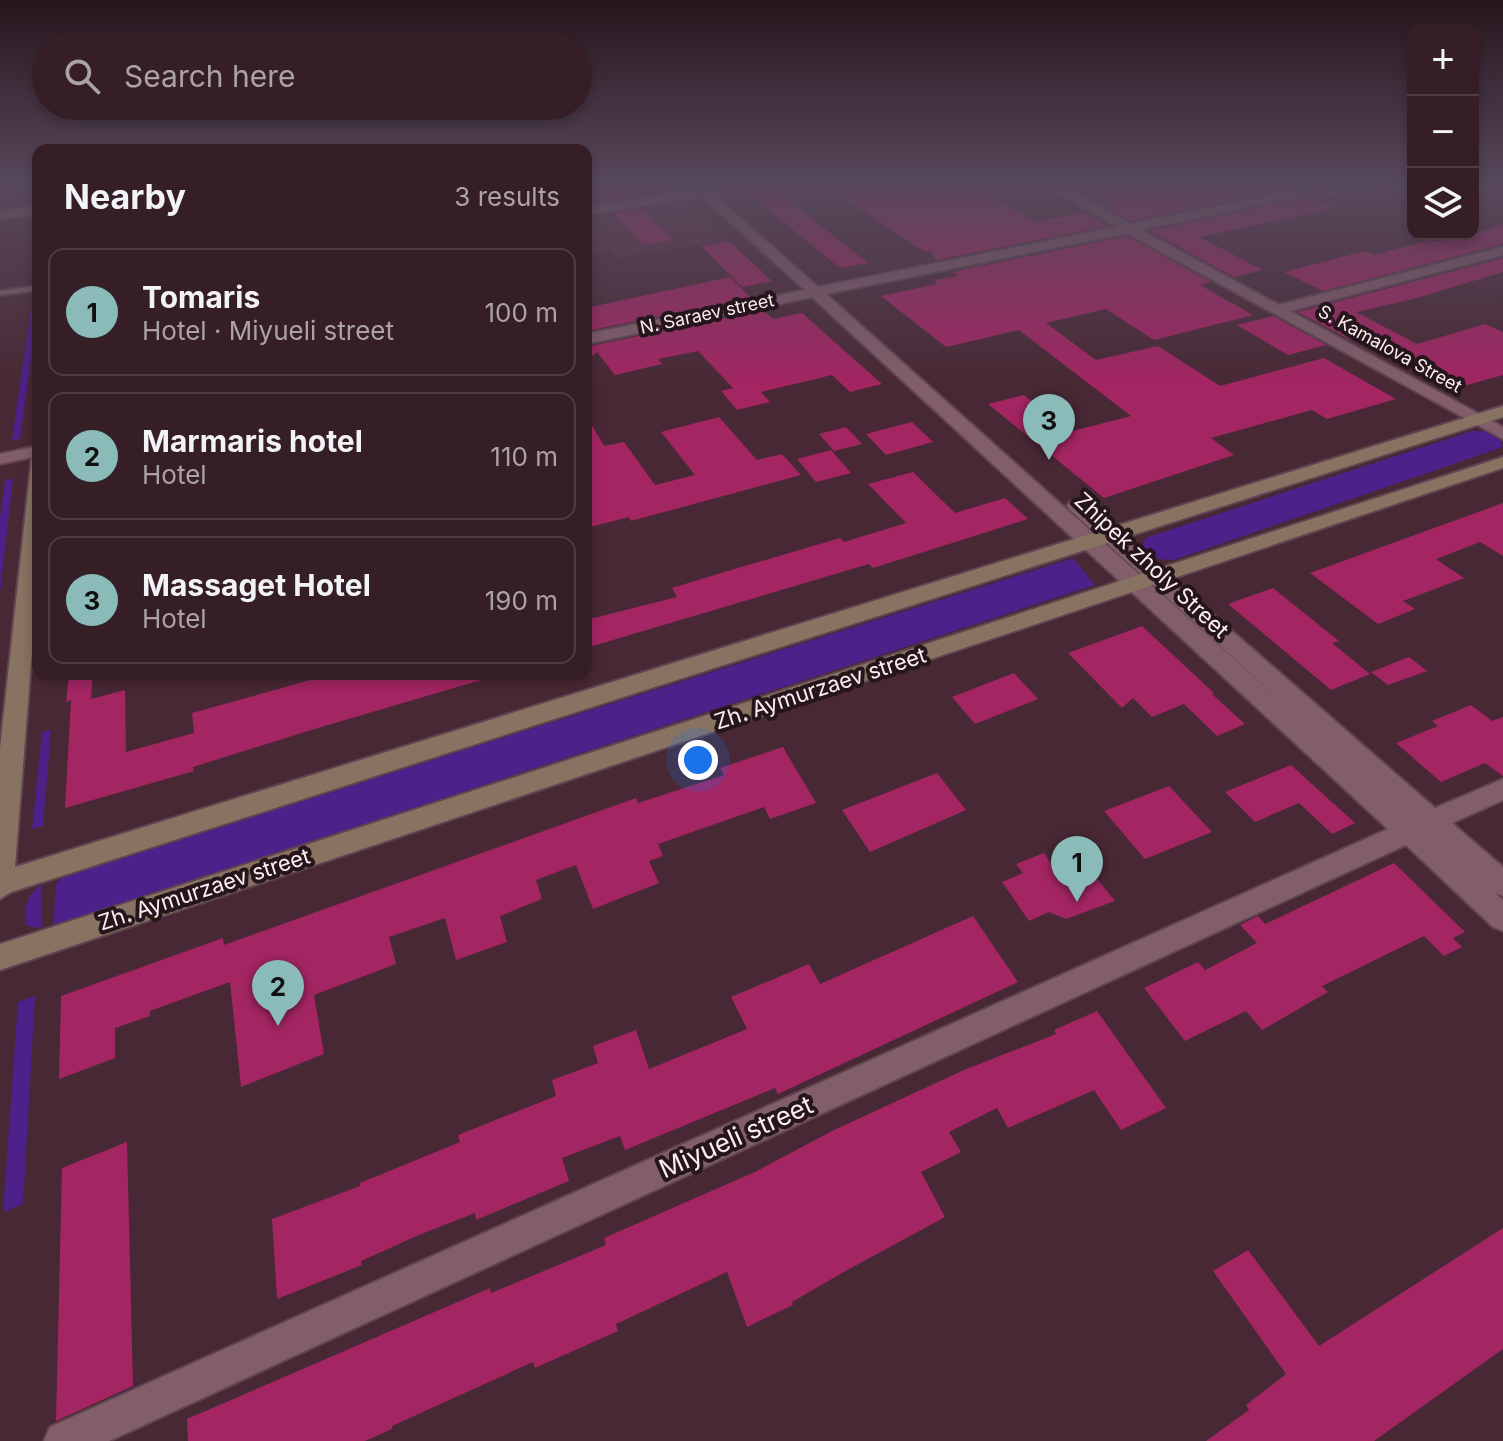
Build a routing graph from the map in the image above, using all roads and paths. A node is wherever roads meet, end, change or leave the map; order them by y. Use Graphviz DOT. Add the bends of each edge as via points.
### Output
graph roads {
  1 [pos="779,251"];
  2 [pos="1017,251"];
  3 [pos="1169,251"];
  4 [pos="1503,251"];
  5 [pos="32,289"];
  6 [pos="823,290"];
  7 [pos="0,293"];
  8 [pos="1277,310"];
  9 [pos="592,338"];
  10 [pos="1503,411"];
  11 [pos="1477,420"];
  12 [pos="1503,434"];
  13 [pos="32,452"];
  14 [pos="0,459"];
  15 [pos="1503,462"];
  16 [pos="32,526"];
  17 [pos="1103,539"];
  18 [pos="1146,581"];
  19 [pos="1503,789"];
  20 [pos="1420,826"];
  21 [pos="1503,884"];
  22 [pos="0,886"];
  23 [pos="1503,918"];
  24 [pos="0,957"];
  25 [pos="64,1441"];
  1 -- 6 [label="street, Zhipek zholy Street"];
  2 -- 6 [label="street, N. Saraev street"];
  3 -- 8 [label="street, S. Kamalova Street"];
  4 -- 8 [label="street"];
  5 -- 7 [label="lane"];
  6 -- 9 [label="street, N. Saraev street"];
  6 -- 17 [label="street, Zhipek zholy Street"];
  8 -- 11 [label="street, S. Kamalova Street"];
  10 -- 11 [label="street"];
  11 -- 12 [label="street, S. Kamalova Street"];
  11 -- 17 [label="street"];
  13 -- 14 [label="street"];
  15 -- 18 [label="street, Zh. Aymurzaev street"];
  16 -- 22 [label="street"];
  17 -- 18 [label="street, Zhipek zholy Street"];
  17 -- 22 [label="street"];
  18 -- 20 [label="street, Zhipek zholy Street"];
  18 -- 24 [label="street, Zh. Aymurzaev street"];
  19 -- 20 [label="street, Miyueli street"];
  20 -- 21 [label="street, Zhipek zholy Street"];
  20 -- 23 [label="street, Zhipek zholy Street"];
  20 -- 25 [label="street, Miyueli street"];
}
